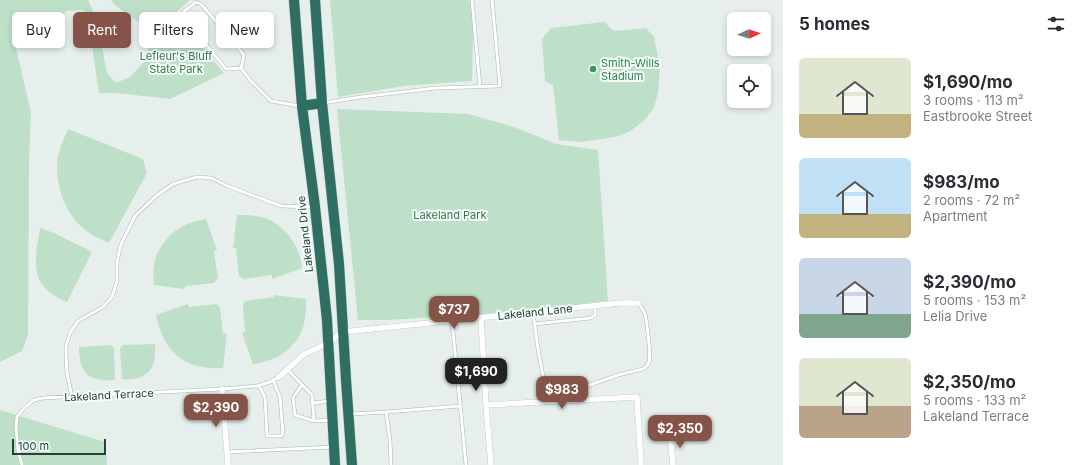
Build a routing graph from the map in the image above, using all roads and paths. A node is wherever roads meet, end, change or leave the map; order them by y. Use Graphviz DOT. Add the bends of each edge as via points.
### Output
graph roads {
  1 [pos="294,0"];
  2 [pos="315,0"];
  3 [pos="472,0"];
  4 [pos="492,0"];
  5 [pos="241,68"];
  6 [pos="480,87"];
  7 [pos="322,103"];
  8 [pos="302,106"];
  9 [pos="333,206"];
  10 [pos="315,207"];
  11 [pos="638,303"];
  12 [pos="596,306"];
  13 [pos="533,312"];
  14 [pos="481,318"];
  15 [pos="452,321"];
  16 [pos="534,324"];
  17 [pos="343,332"];
  18 [pos="328,343"];
  19 [pos="288,370"];
  20 [pos="279,377"];
  21 [pos="273,380"];
  22 [pos="302,385"];
  23 [pos="259,386"];
  24 [pos="222,389"];
  25 [pos="72,397"];
  26 [pos="331,401"];
  27 [pos="313,402"];
  28 [pos="486,405"];
  29 [pos="460,406"];
  30 [pos="386,412"];
  31 [pos="348,414"];
  32 [pos="332,420"];
  33 [pos="314,421"];
  34 [pos="670,435"];
  35 [pos="334,447"];
  36 [pos="227,452"];
  37 [pos="22,465"];
  38 [pos="228,465"];
  39 [pos="335,465"];
  40 [pos="352,465"];
  41 [pos="390,465"];
  42 [pos="466,465"];
  43 [pos="491,465"];
  44 [pos="641,465"];
  45 [pos="672,465"];
  1 -- 8 [label="highway, Lakeland Drive"];
  2 -- 7 [label="highway"];
  3 -- 6 [label="lane"];
  4 -- 6 [label="lane" via="500,86"];
  5 -- 5 [label="lane" via="244,55 202,5 196,2 183,12 183,16 226,69"];
  5 -- 8 [label="lane" via="271,100"];
  6 -- 7 [label="lane" via="406,91"];
  7 -- 8 [label="highway"];
  7 -- 9 [label="highway"];
  8 -- 10 [label="highway, Lakeland Drive"];
  9 -- 10 [label="highway"];
  9 -- 17 [label="highway"];
  10 -- 18 [label="highway, Lakeland Drive"];
  10 -- 25 [label="lane" via="281,206 211,178 197,177 173,184 156,196 135,216 120,247 117,281 112,297 103,306 78,321 70,333 66,356"];
  11 -- 12 [label="street, Lakeland Lane"];
  11 -- 16 [label="lane" via="646,319 649,362 643,369 590,385 555,390 547,386"];
  12 -- 13 [label="street, Lakeland Lane"];
  12 -- 16 [label="lane" via="595,315 591,318"];
  13 -- 14 [label="street, Lakeland Lane"];
  13 -- 16 [label="lane"];
  14 -- 15 [label="street, Lakeland Lane"];
  14 -- 28 [label="street"];
  15 -- 17 [label="street, Lakeland Lane"];
  15 -- 29 [label="lane"];
  17 -- 18 [label="street"];
  17 -- 31 [label="highway"];
  18 -- 19 [label="street" via="303,355"];
  18 -- 26 [label="highway, Lakeland Drive"];
  19 -- 20 [label="street"];
  19 -- 22 [label="lane"];
  20 -- 21 [label="lane, Lakeland Terrace"];
  21 -- 23 [label="lane, Lakeland Terrace"];
  21 -- 23 [label="lane" via="280,397 283,434 281,436 267,436 265,397"];
  22 -- 27 [label="lane" via="312,395"];
  22 -- 33 [label="lane" via="293,398 295,415"];
  23 -- 24 [label="lane, Lakeland Terrace"];
  24 -- 25 [label="lane, Lakeland Terrace"];
  24 -- 36 [label="street"];
  25 -- 37 [label="lane, Lakeland Terrace" via="34,400 17,417 16,427"];
  26 -- 27 [label="lane"];
  26 -- 32 [label="highway, Lakeland Drive"];
  27 -- 33 [label="lane"];
  28 -- 43 [label="street"];
  28 -- 44 [label="street" via="636,397"];
  29 -- 30 [label="lane"];
  29 -- 42 [label="lane"];
  30 -- 31 [label="lane"];
  30 -- 41 [label="lane"];
  31 -- 40 [label="highway"];
  32 -- 33 [label="lane"];
  32 -- 35 [label="highway, Lakeland Drive"];
  34 -- 45 [label="street"];
  35 -- 36 [label="lane"];
  35 -- 39 [label="highway, Lakeland Drive"];
  36 -- 38 [label="street"];
}
